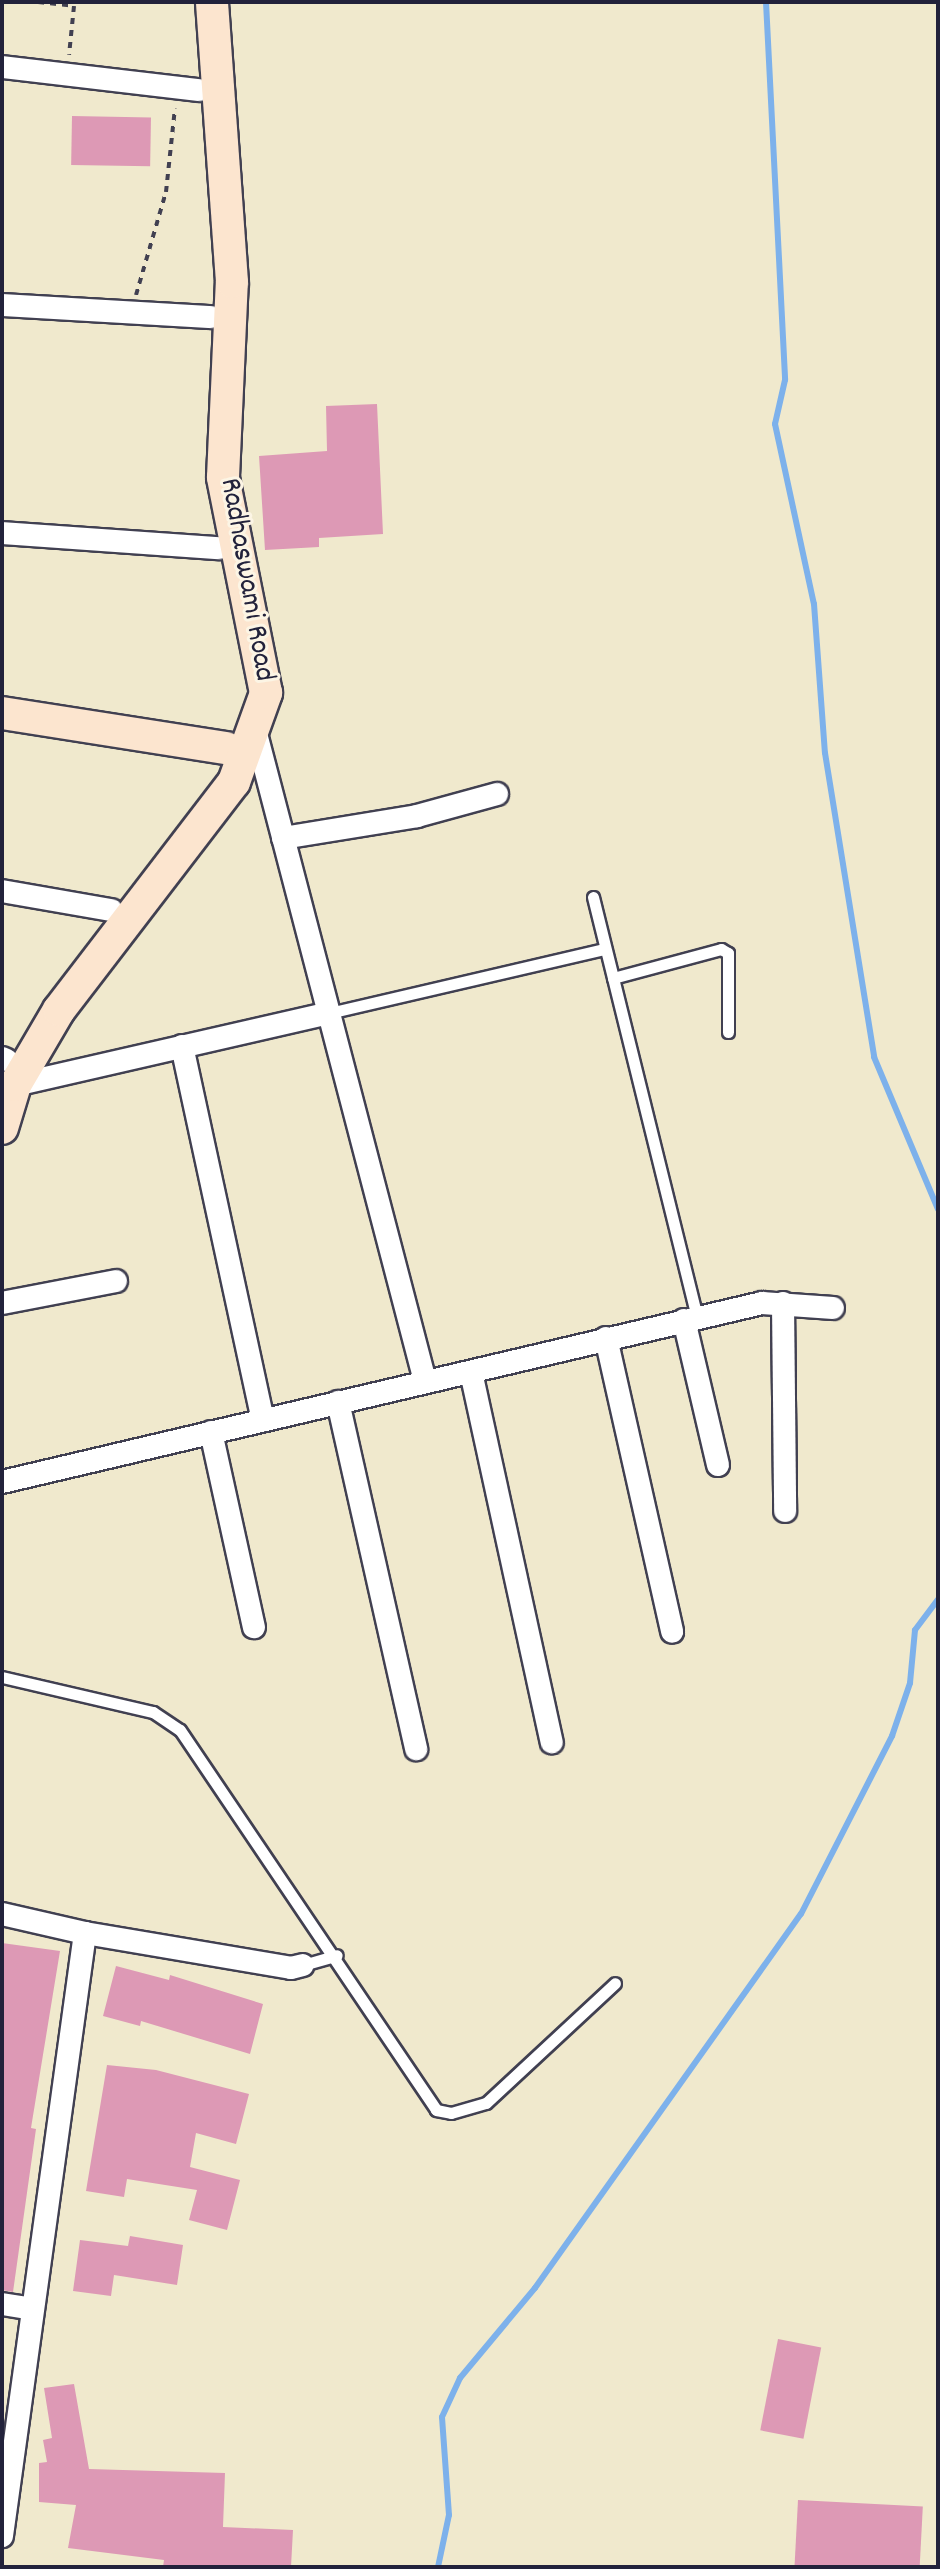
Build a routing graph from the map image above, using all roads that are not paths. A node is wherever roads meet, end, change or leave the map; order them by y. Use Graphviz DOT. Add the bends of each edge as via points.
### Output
graph roads {
  1 [pos="193,2"];
  2 [pos="212,2"];
  3 [pos="2,67"];
  4 [pos="188,88"];
  5 [pos="2,305"];
  6 [pos="211,317"];
  7 [pos="2,533"];
  8 [pos="218,548"];
  9 [pos="2,713"];
  10 [pos="254,726"];
  11 [pos="226,748"];
  12 [pos="497,794"];
  13 [pos="283,838"];
  14 [pos="2,891"];
  15 [pos="593,897"];
  16 [pos="111,910"];
  17 [pos="605,949"];
  18 [pos="613,978"];
  19 [pos="329,1013"];
  20 [pos="728,1032"];
  21 [pos="182,1046"];
  22 [pos="7,1068"];
  23 [pos="2,1128"];
  24 [pos="116,1281"];
  25 [pos="2,1303"];
  26 [pos="783,1303"];
  27 [pos="833,1308"];
  28 [pos="690,1319"];
  29 [pos="606,1338"];
  30 [pos="471,1372"];
  31 [pos="425,1381"];
  32 [pos="338,1402"];
  33 [pos="263,1420"];
  34 [pos="211,1432"];
  35 [pos="718,1465"];
  36 [pos="2,1482"];
  37 [pos="785,1511"];
  38 [pos="254,1627"];
  39 [pos="672,1632"];
  40 [pos="2,1677"];
  41 [pos="552,1742"];
  42 [pos="416,1749"];
  43 [pos="2,1914"];
  44 [pos="85,1933"];
  45 [pos="337,1955"];
  46 [pos="303,1965"];
  47 [pos="615,1983"];
  48 [pos="2,2304"];
  49 [pos="33,2309"];
  50 [pos="2,2536"];
  1 -- 4 [label="street, Radhaswami Road"];
  2 -- 10 [label="street, Radhaswami Road" via="232,282 223,477 266,693"];
  3 -- 4 [label="street"];
  4 -- 6 [label="street, Radhaswami Road"];
  5 -- 6 [label="street"];
  6 -- 8 [label="street, Radhaswami Road" via="204,479"];
  7 -- 8 [label="street"];
  8 -- 11 [label="street, Radhaswami Road" via="246,691"];
  9 -- 11 [label="street"];
  10 -- 13 [label="street"];
  10 -- 22 [label="street, Radhaswami Road" via="234,782 59,1010"];
  11 -- 16 [label="street, Radhaswami Road" via="217,772"];
  12 -- 13 [label="street" via="417,816"];
  13 -- 19 [label="street"];
  14 -- 16 [label="street"];
  15 -- 17 [label="lane"];
  16 -- 22 [label="street, Radhaswami Road" via="43,1000"];
  17 -- 18 [label="lane"];
  17 -- 19 [label="lane"];
  18 -- 20 [label="lane" via="721,949 728,953"];
  18 -- 28 [label="lane"];
  19 -- 21 [label="street"];
  19 -- 31 [label="street"];
  21 -- 22 [label="street"];
  21 -- 33 [label="street"];
  22 -- 23 [label="street, Radhaswami Road"];
  24 -- 25 [label="street"];
  26 -- 27 [label="street"];
  26 -- 28 [label="street"];
  26 -- 37 [label="street"];
  28 -- 29 [label="street"];
  28 -- 35 [label="street"];
  29 -- 30 [label="street"];
  29 -- 39 [label="street"];
  30 -- 31 [label="street"];
  30 -- 41 [label="street"];
  31 -- 32 [label="street"];
  32 -- 33 [label="street"];
  32 -- 42 [label="street"];
  33 -- 34 [label="street"];
  34 -- 36 [label="street"];
  34 -- 38 [label="street"];
  40 -- 45 [label="lane" via="153,1712 180,1730"];
  43 -- 44 [label="street"];
  44 -- 46 [label="street" via="291,1968"];
  44 -- 49 [label="street"];
  45 -- 46 [label="lane"];
  45 -- 47 [label="lane" via="436,2110 451,2113 486,2103"];
  48 -- 49 [label="street"];
  49 -- 50 [label="street"];
}
